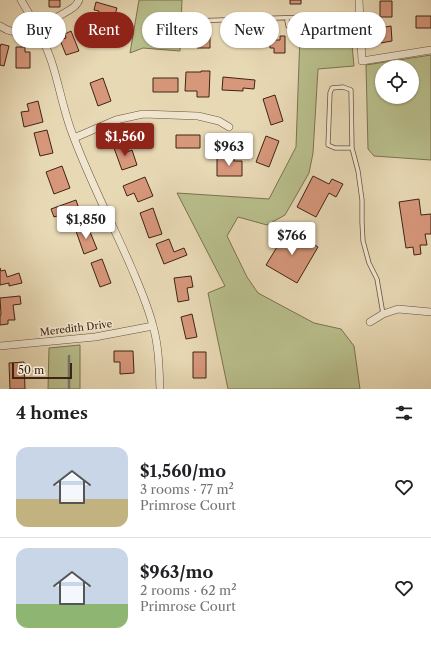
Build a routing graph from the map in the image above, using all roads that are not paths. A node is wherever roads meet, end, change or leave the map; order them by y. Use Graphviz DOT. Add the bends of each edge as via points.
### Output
graph roads {
  1 [pos="21,0"];
  2 [pos="79,0"];
  3 [pos="359,0"];
  4 [pos="28,12"];
  5 [pos="66,12"];
  6 [pos="360,12"];
  7 [pos="287,18"];
  8 [pos="212,20"];
  9 [pos="0,26"];
  10 [pos="12,31"];
  11 [pos="46,48"];
  12 [pos="361,48"];
  13 [pos="431,50"];
  14 [pos="229,127"];
  15 [pos="74,138"];
  16 [pos="352,148"];
  17 [pos="431,312"];
  18 [pos="383,314"];
  19 [pos="370,322"];
  20 [pos="153,326"];
  21 [pos="0,346"];
  22 [pos="160,389"];
  1 -- 4 [label="street"];
  2 -- 5 [label="street"];
  3 -- 6 [label="street"];
  7 -- 8 [label="lane"];
  9 -- 10 [label="street"];
  11 -- 15 [label="street"];
  12 -- 13 [label="street" via="362,61"];
  14 -- 15 [label="street" via="219,121 198,116 143,114 116,120"];
  15 -- 20 [label="street" via="118,234 146,301"];
  16 -- 16 [label="lane" via="351,90 332,88 328,145 335,148"];
  16 -- 18 [label="lane" via="362,200 364,241 369,263 377,279"];
  17 -- 18 [label="street" via="398,309"];
  18 -- 19 [label="street"];
  20 -- 21 [label="street, Meredith Drive" via="95,337"];
  20 -- 22 [label="street" via="159,354"];
}
